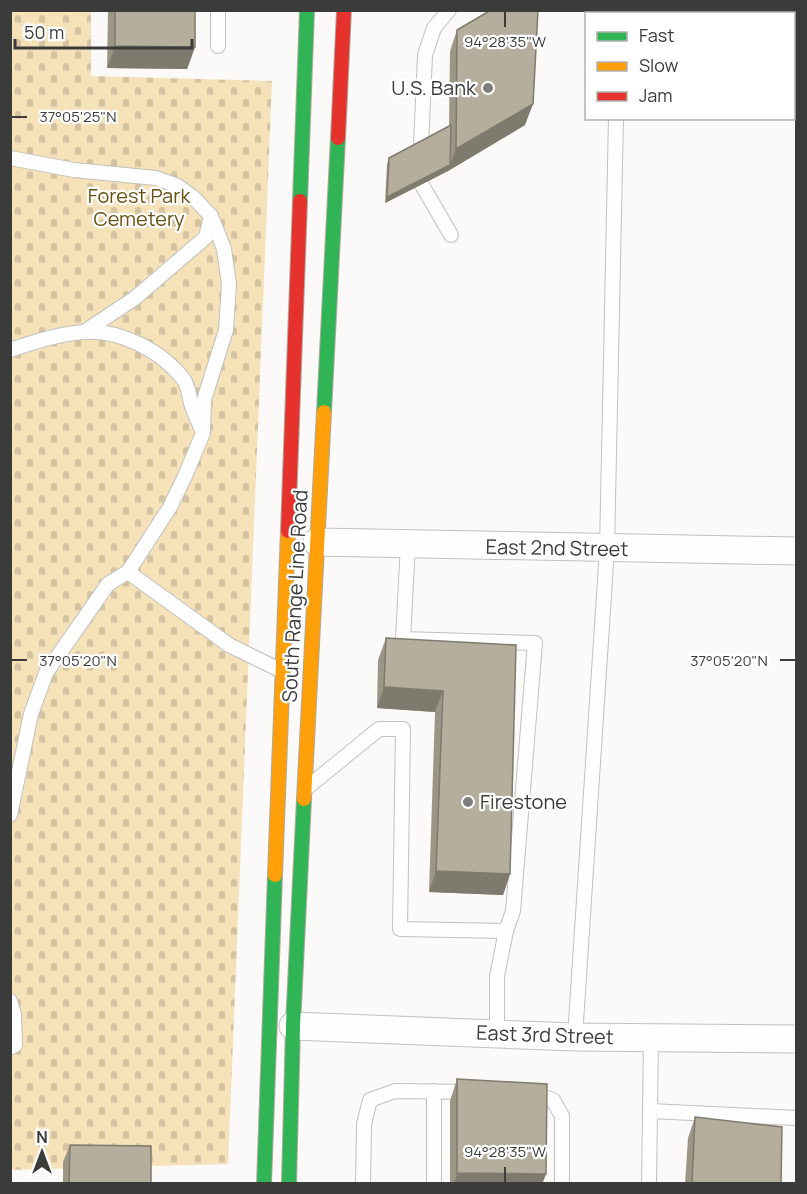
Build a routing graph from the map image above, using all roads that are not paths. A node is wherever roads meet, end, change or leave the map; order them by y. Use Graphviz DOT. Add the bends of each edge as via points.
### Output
graph roads {
  1 [pos="218,10"];
  2 [pos="308,10"];
  3 [pos="344,10"];
  4 [pos="449,10"];
  5 [pos="218,46"];
  6 [pos="616,120"];
  7 [pos="421,146"];
  8 [pos="10,158"];
  9 [pos="422,185"];
  10 [pos="211,216"];
  11 [pos="452,235"];
  12 [pos="84,332"];
  13 [pos="10,350"];
  14 [pos="203,433"];
  15 [pos="317,542"];
  16 [pos="408,544"];
  17 [pos="607,549"];
  18 [pos="796,552"];
  19 [pos="128,572"];
  20 [pos="283,671"];
  21 [pos="305,789"];
  22 [pos="10,816"];
  23 [pos="506,931"];
  24 [pos="10,1001"];
  25 [pos="293,1026"];
  26 [pos="497,1034"];
  27 [pos="575,1037"];
  28 [pos="651,1038"];
  29 [pos="796,1039"];
  30 [pos="10,1048"];
  31 [pos="434,1092"];
  32 [pos="490,1093"];
  33 [pos="513,1093"];
  34 [pos="650,1111"];
  35 [pos="796,1118"];
  36 [pos="264,1184"];
  37 [pos="289,1184"];
  38 [pos="363,1184"];
  39 [pos="434,1184"];
  40 [pos="561,1184"];
  41 [pos="649,1184"];
  1 -- 5 [label="lane"];
  2 -- 20 [label="main road, South Range Line Road"];
  3 -- 15 [label="main road, South Range Line Road"];
  4 -- 7 [label="lane" via="434,28 425,55"];
  6 -- 17 [label="lane"];
  8 -- 10 [label="lane" via="74,170 156,178 178,186"];
  9 -- 11 [label="lane"];
  10 -- 12 [label="lane" via="206,237 135,298"];
  10 -- 14 [label="lane" via="224,249 229,284 226,330 204,400"];
  12 -- 13 [label="lane"];
  12 -- 14 [label="lane" via="110,334 144,345 169,364 186,382"];
  14 -- 19 [label="lane" via="170,507"];
  15 -- 16 [label="street, East 2nd Street"];
  15 -- 21 [label="main road, South Range Line Road"];
  16 -- 17 [label="street, East 2nd Street"];
  16 -- 23 [label="lane" via="403,639 535,643 513,912"];
  17 -- 18 [label="street, East 2nd Street"];
  17 -- 27 [label="lane"];
  19 -- 20 [label="lane" via="229,645"];
  19 -- 22 [label="lane" via="108,584 46,673 30,714"];
  20 -- 36 [label="main road, South Range Line Road"];
  21 -- 23 [label="lane" via="379,729 403,729 400,929"];
  21 -- 25 [label="main road, South Range Line Road"];
  23 -- 26 [label="lane" via="497,976"];
  24 -- 30 [label="lane" via="15,1045"];
  25 -- 26 [label="street, East 3rd Street"];
  25 -- 37 [label="main road, South Range Line Road"];
  26 -- 27 [label="street, East 3rd Street"];
  27 -- 28 [label="street, East 3rd Street"];
  28 -- 29 [label="street, East 3rd Street"];
  28 -- 34 [label="lane"];
  31 -- 32 [label="lane"];
  31 -- 38 [label="lane" via="395,1091 370,1100 364,1124"];
  31 -- 39 [label="lane"];
  33 -- 40 [label="lane" via="553,1100 562,1116"];
  34 -- 35 [label="lane"];
  34 -- 41 [label="lane"];
}
